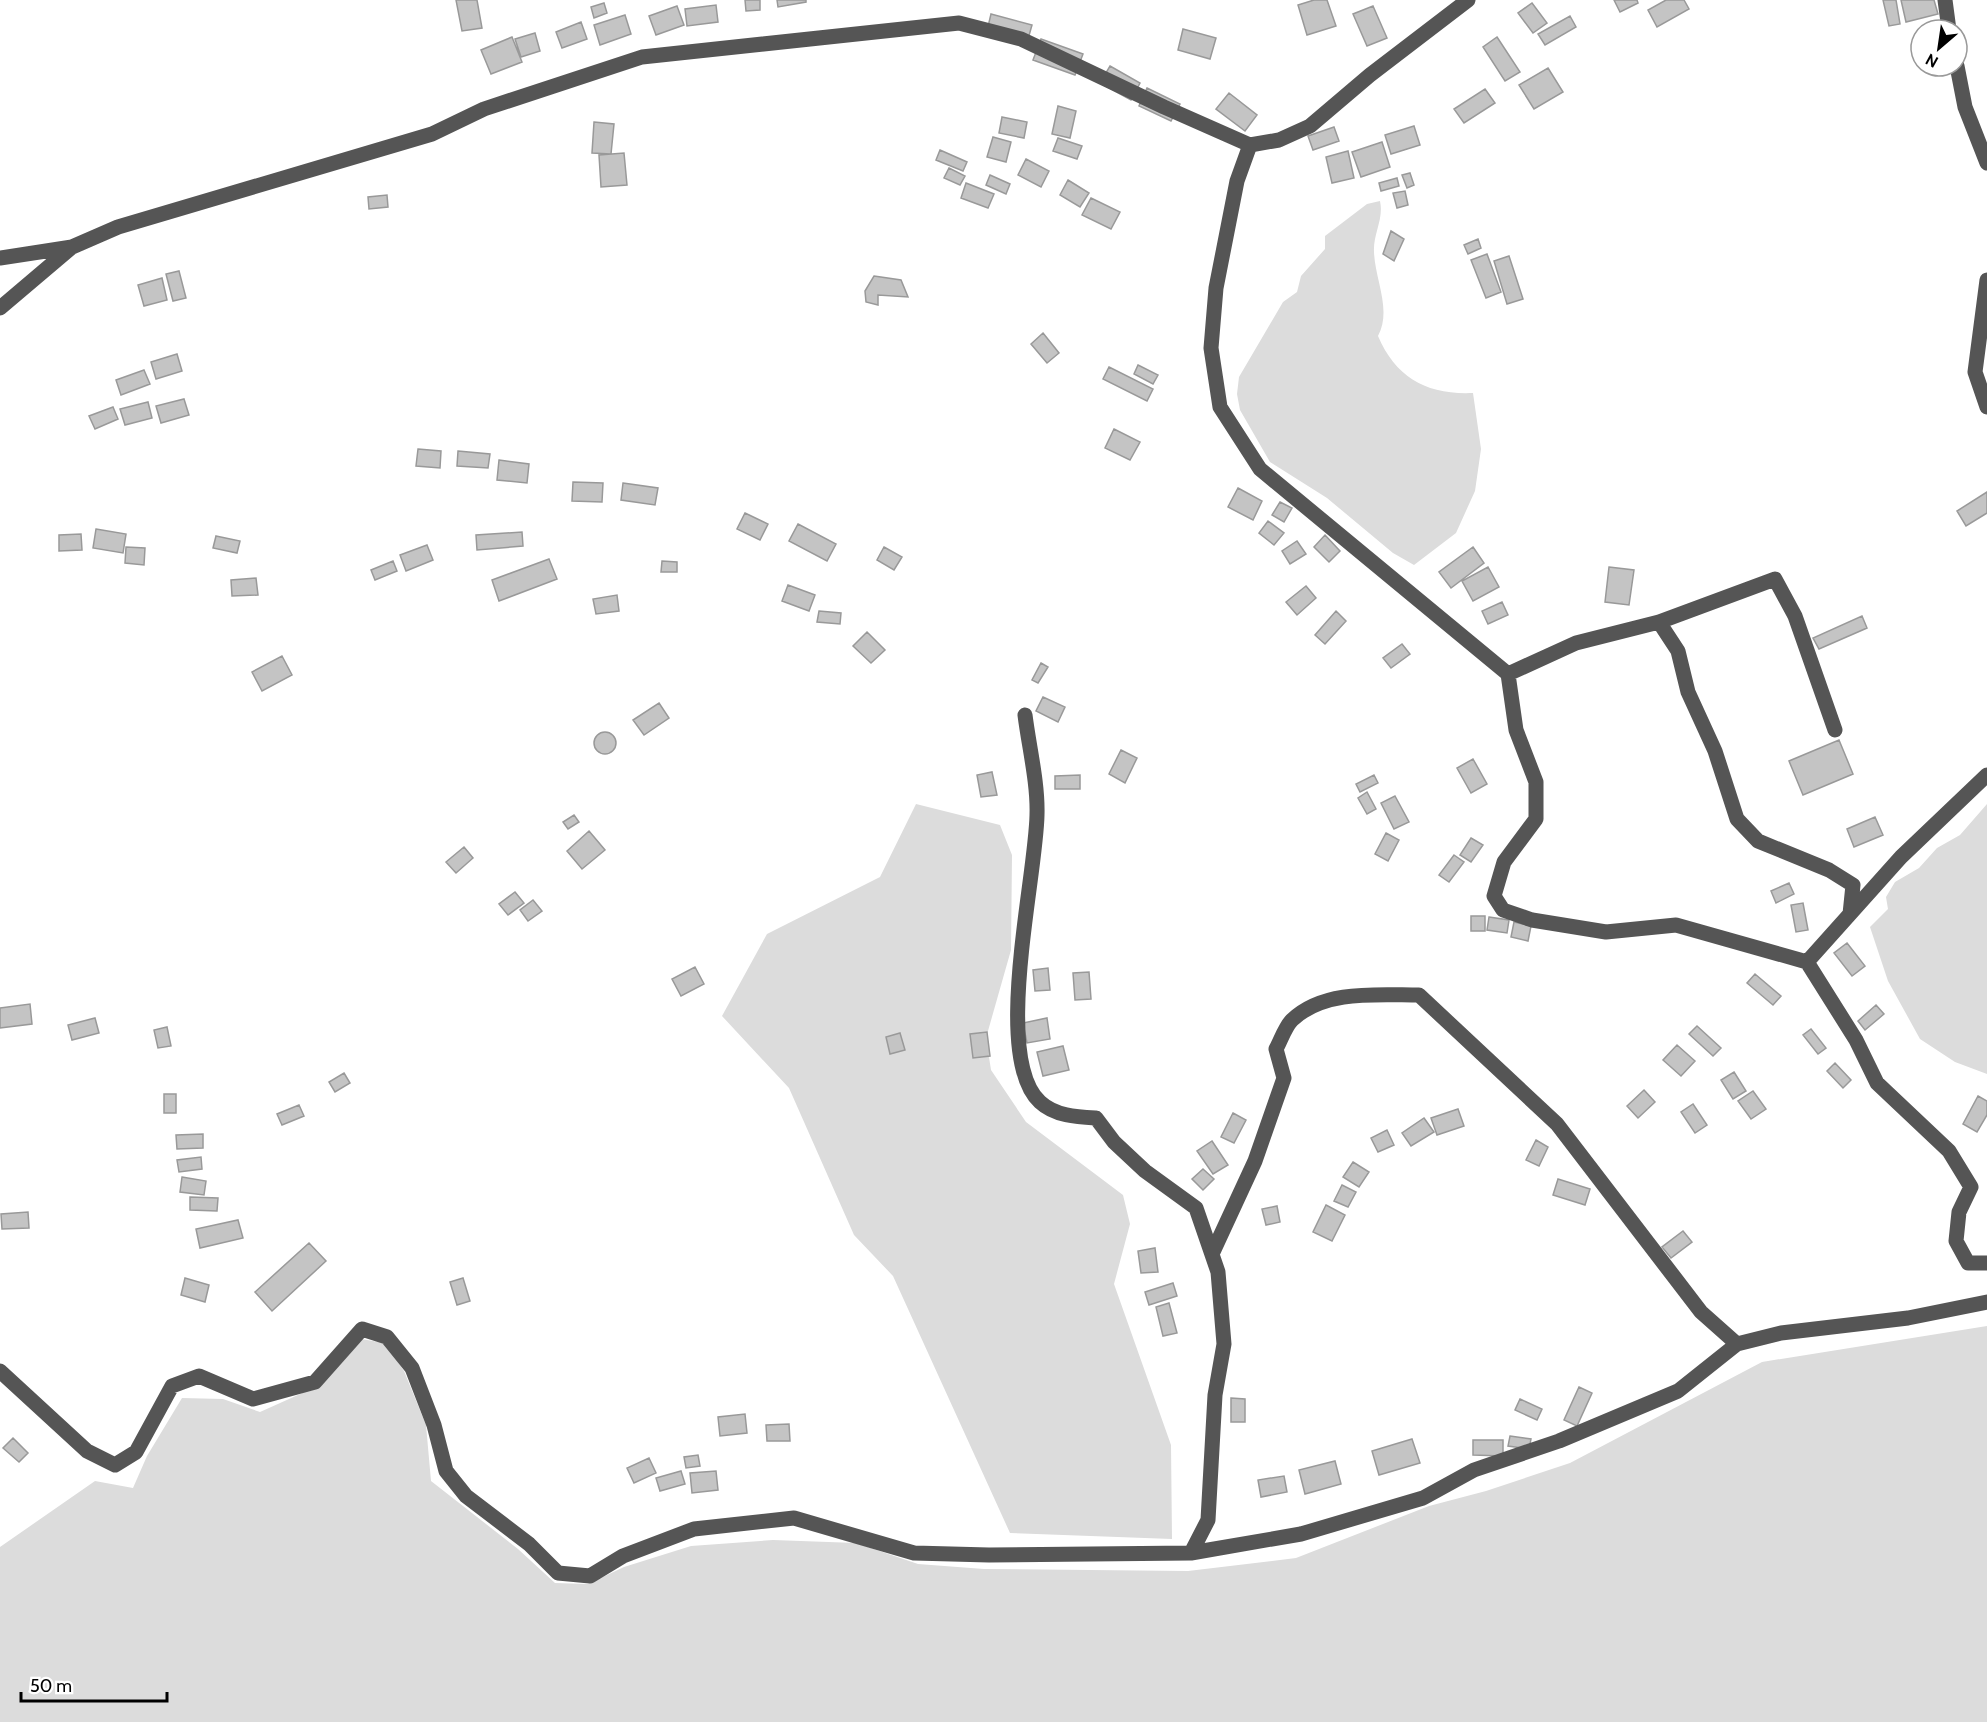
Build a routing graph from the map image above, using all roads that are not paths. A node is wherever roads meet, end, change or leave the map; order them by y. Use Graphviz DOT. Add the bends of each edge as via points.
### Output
graph roads {
  1 [pos="1468,0"];
  2 [pos="1945,0"];
  3 [pos="1947,18"];
  4 [pos="1959,78"];
  5 [pos="1250,144"];
  6 [pos="1987,163"];
  7 [pos="72,248"];
  8 [pos="0,258"];
  9 [pos="1987,280"];
  10 [pos="0,308"];
  11 [pos="1987,407"];
  12 [pos="1659,622"];
  13 [pos="1508,674"];
  14 [pos="1025,715"];
  15 [pos="1835,730"];
  16 [pos="1987,775"];
  17 [pos="1850,914"];
  18 [pos="1807,962"];
  19 [pos="1212,1254"];
  20 [pos="1987,1263"];
  21 [pos="1987,1302"];
  22 [pos="1737,1344"];
  23 [pos="0,1371"];
  24 [pos="1191,1553"];
  1 -- 5 [label="street" via="1310,126 1279,140"];
  2 -- 3 [label="street"];
  4 -- 6 [label="street" via="1965,107"];
  5 -- 7 [label="street" via="1021,39 959,23 642,57 484,109 432,134 118,228"];
  5 -- 13 [label="street" via="1215,288 1211,348 1220,407 1260,469"];
  7 -- 8 [label="street"];
  7 -- 10 [label="street"];
  9 -- 11 [label="street" via="1975,372"];
  12 -- 13 [label="street" via="1576,643"];
  12 -- 15 [label="street" via="1775,579 1795,616"];
  12 -- 17 [label="street" via="1678,651 1688,692 1716,752 1737,819 1758,841 1829,870 1853,885"];
  13 -- 18 [label="street" via="1516,730 1536,782 1536,819 1504,862 1494,896 1503,910 1532,920 1605,932 1676,925"];
  14 -- 19 [label="street" via="1038,814 1017,1027 1022,1072 1040,1102 1067,1116 1096,1118 1113,1142 1145,1171 1196,1208"];
  16 -- 17 [label="street" via="1901,857"];
  17 -- 18 [label="street"];
  18 -- 20 [label="street" via="1856,1040 1877,1083 1949,1150 1971,1187 1959,1212 1956,1241 1968,1263"];
  19 -- 22 [label="street" via="1255,1161 1284,1078 1276,1048 1292,1020 1319,1003 1364,995 1419,995 1557,1124 1701,1312"];
  19 -- 24 [label="street" via="1218,1272 1224,1344 1215,1395 1208,1520"];
  21 -- 22 [label="street" via="1908,1318 1781,1333"];
  22 -- 24 [label="street" via="1678,1391 1559,1441 1474,1470 1423,1498 1301,1534"];
  23 -- 24 [label="street" via="87,1451 115,1465 136,1452 172,1386 199,1376 253,1399 315,1382 362,1329 387,1337 412,1368 434,1425 446,1471 466,1496 529,1544 558,1573 590,1576 623,1556 694,1529 794,1518 915,1552"];
}
